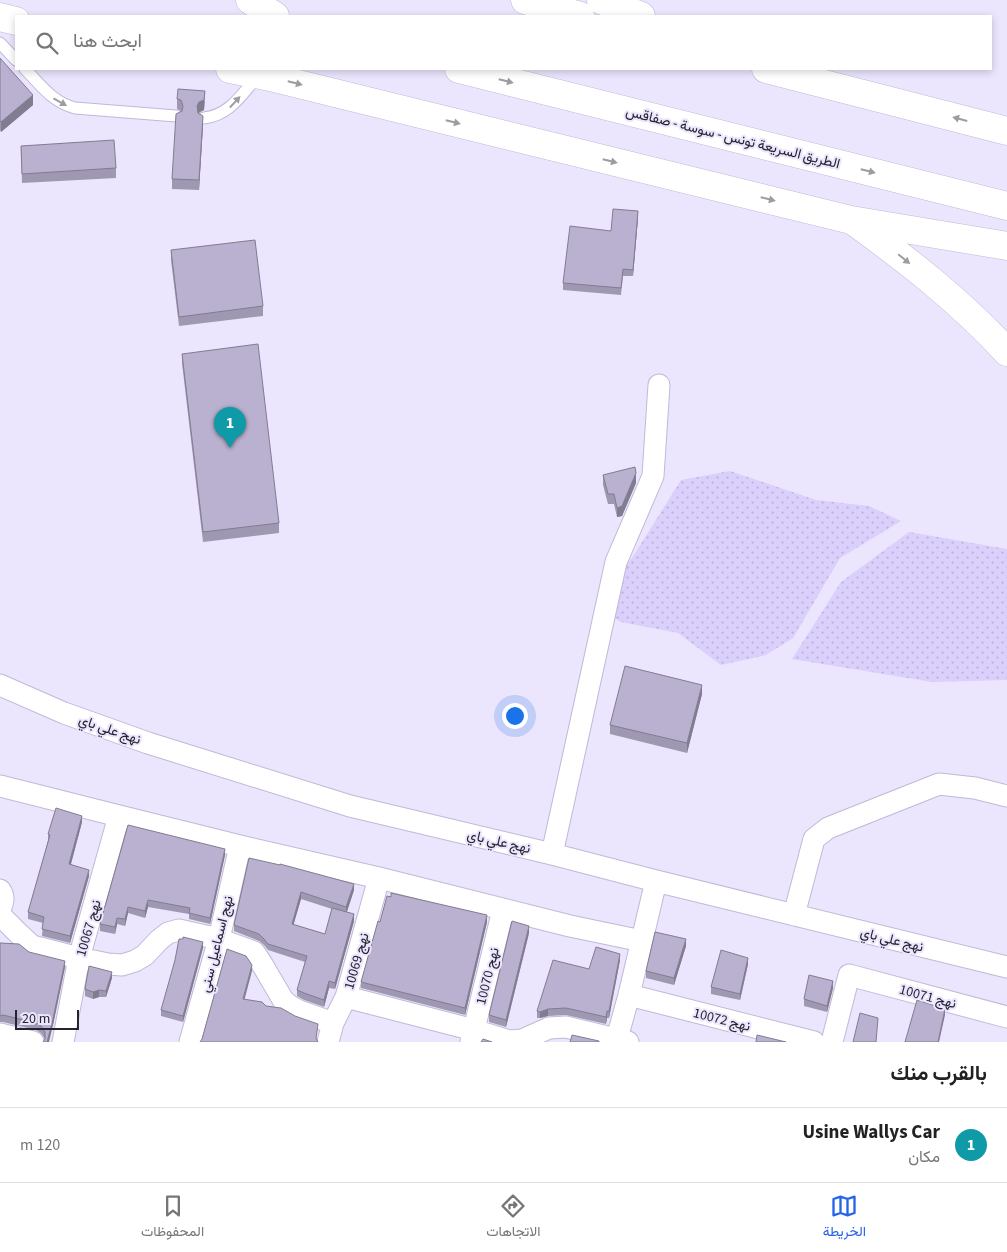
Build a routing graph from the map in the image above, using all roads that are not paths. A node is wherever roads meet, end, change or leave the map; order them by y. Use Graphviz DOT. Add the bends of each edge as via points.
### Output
graph roads {
  1 [pos="250,0"];
  2 [pos="525,0"];
  3 [pos="601,0"];
  4 [pos="273,15"];
  5 [pos="577,15"];
  6 [pos="638,15"];
  7 [pos="0,17"];
  8 [pos="15,21"];
  9 [pos="0,43"];
  10 [pos="15,59"];
  11 [pos="26,70"];
  12 [pos="235,70"];
  13 [pos="463,70"];
  14 [pos="770,70"];
  15 [pos="259,75"];
  16 [pos="176,116"];
  17 [pos="204,118"];
  18 [pos="1007,132"];
  19 [pos="1007,206"];
  20 [pos="851,220"];
  21 [pos="1007,246"];
  22 [pos="1007,352"];
  23 [pos="659,385"];
  24 [pos="0,685"];
  25 [pos="0,786"];
  26 [pos="1007,796"];
  27 [pos="119,816"];
  28 [pos="240,846"];
  29 [pos="552,854"];
  30 [pos="379,878"];
  31 [pos="656,880"];
  32 [pos="0,890"];
  33 [pos="503,910"];
  34 [pos="0,911"];
  35 [pos="794,915"];
  36 [pos="219,939"];
  37 [pos="642,941"];
  38 [pos="79,958"];
  39 [pos="1007,967"];
  40 [pos="629,995"];
  41 [pos="346,997"];
  42 [pos="1007,1017"];
  43 [pos="330,1032"];
  44 [pos="0,1034"];
  45 [pos="472,1036"];
  46 [pos="621,1041"];
  47 [pos="33,1042"];
  48 [pos="63,1042"];
  49 [pos="190,1042"];
  50 [pos="814,1042"];
  51 [pos="832,1042"];
  1 -- 4 [label="highway"];
  2 -- 5 [label="highway"];
  3 -- 6 [label="highway"];
  7 -- 8 [label="highway"];
  9 -- 10 [label="lane"];
  11 -- 16 [label="lane, one-way" via="52,98 67,106"];
  12 -- 15 [label="highway"];
  13 -- 19 [label="highway, الطريق السريعة تونس - سوسة - صفاقس, one-way"];
  18 -- 14 [label="highway, one-way"];
  17 -- 15 [label="lane, one-way" via="214,117 231,107"];
  15 -- 20 [label="highway, one-way"];
  20 -- 21 [label="highway"];
  20 -- 22 [label="highway, one-way" via="927,277"];
  23 -- 29 [label="street" via="652,476 616,562"];
  24 -- 29 [label="street, نهج علي باي" via="64,713 148,743 350,806"];
  25 -- 27 [label="street"];
  26 -- 35 [label="street" via="939,784 828,828 814,839"];
  27 -- 28 [label="street"];
  27 -- 38 [label="street, نهج 10067"];
  28 -- 30 [label="street"];
  28 -- 36 [label="street, نهج اسماعيل سني"];
  29 -- 31 [label="street, نهج علي باي"];
  30 -- 33 [label="street"];
  30 -- 41 [label="street, نهج 10069"];
  31 -- 35 [label="street, نهج علي باي"];
  31 -- 37 [label="street"];
  32 -- 34 [label="street" via="4,900"];
  33 -- 37 [label="street"];
  33 -- 45 [label="street, نهج 10070"];
  34 -- 38 [label="street" via="1,916 32,946"];
  35 -- 39 [label="street, نهج علي باي"];
  36 -- 38 [label="street" via="179,930 168,933 135,962 122,965"];
  36 -- 43 [label="street" via="254,952 283,1000"];
  36 -- 49 [label="street, نهج اسماعيل سني"];
  37 -- 40 [label="street"];
  38 -- 48 [label="street, نهج 10067"];
  40 -- 46 [label="street"];
  40 -- 50 [label="street, نهج 10072"];
  41 -- 43 [label="street, نهج 10069"];
  41 -- 45 [label="street"];
  42 -- 51 [label="street, نهج 10071" via="849,975"];
  44 -- 47 [label="street"];
  45 -- 46 [label="street" via="522,1040 549,1028 566,1027"];
}
